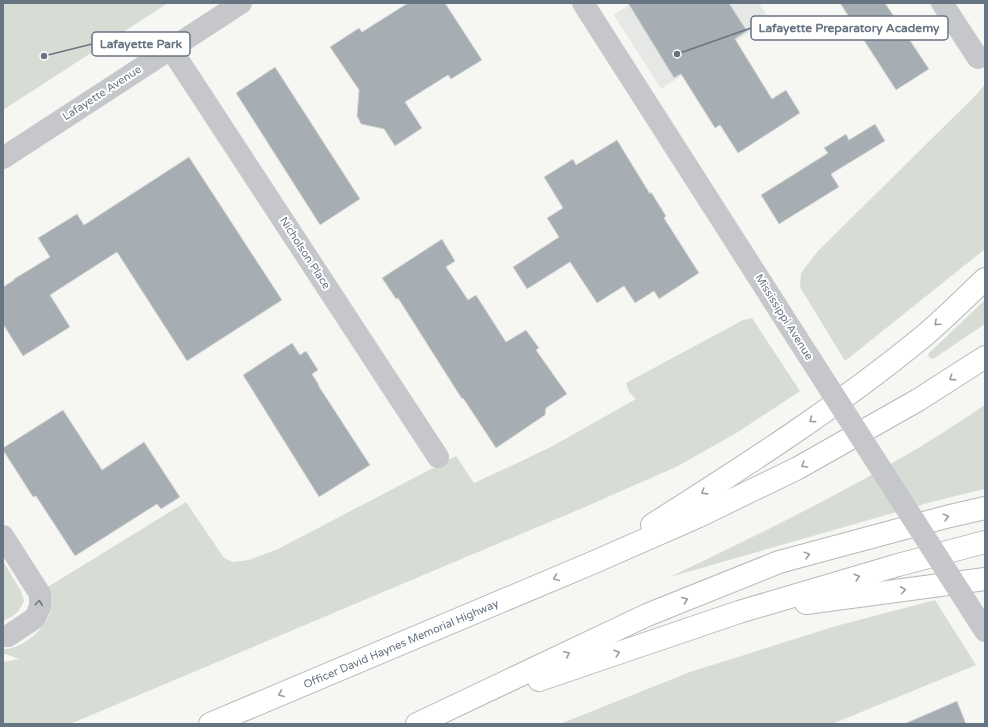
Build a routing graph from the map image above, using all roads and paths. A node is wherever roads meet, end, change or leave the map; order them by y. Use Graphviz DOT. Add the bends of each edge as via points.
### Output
graph roads {
  1 [pos="241,3"];
  2 [pos="583,3"];
  3 [pos="942,3"];
  4 [pos="171,49"];
  5 [pos="978,58"];
  6 [pos="3,158"];
  7 [pos="985,279"];
  8 [pos="985,357"];
  9 [pos="438,457"];
  10 [pos="985,508"];
  11 [pos="3,536"];
  12 [pos="985,542"];
  13 [pos="592,563"];
  14 [pos="985,579"];
  15 [pos="739,612"];
  16 [pos="985,631"];
  17 [pos="3,636"];
  18 [pos="210,724"];
  19 [pos="417,724"];
  20 [pos="423,724"];
  1 -- 4 [label="street, Lafayette Avenue"];
  2 -- 16 [label="street, Mississippi Avenue, bridge"];
  3 -- 5 [label="street"];
  4 -- 6 [label="street, Lafayette Avenue"];
  4 -- 9 [label="street, Nicholson Place"];
  7 -- 13 [label="highway, one-way" via="925,334 803,426"];
  8 -- 13 [label="highway, one-way" via="918,400 798,468 697,517"];
  19 -- 10 [label="highway, one-way" via="647,615 779,562"];
  17 -- 11 [label="street, one-way" via="8,636 35,618 40,607 40,594"];
  15 -- 12 [label="highway, one-way"];
  13 -- 18 [label="highway, Officer David Haynes Memorial Highway, one-way"];
  15 -- 14 [label="highway, one-way"];
  20 -- 15 [label="highway, one-way" via="523,685"];
}
